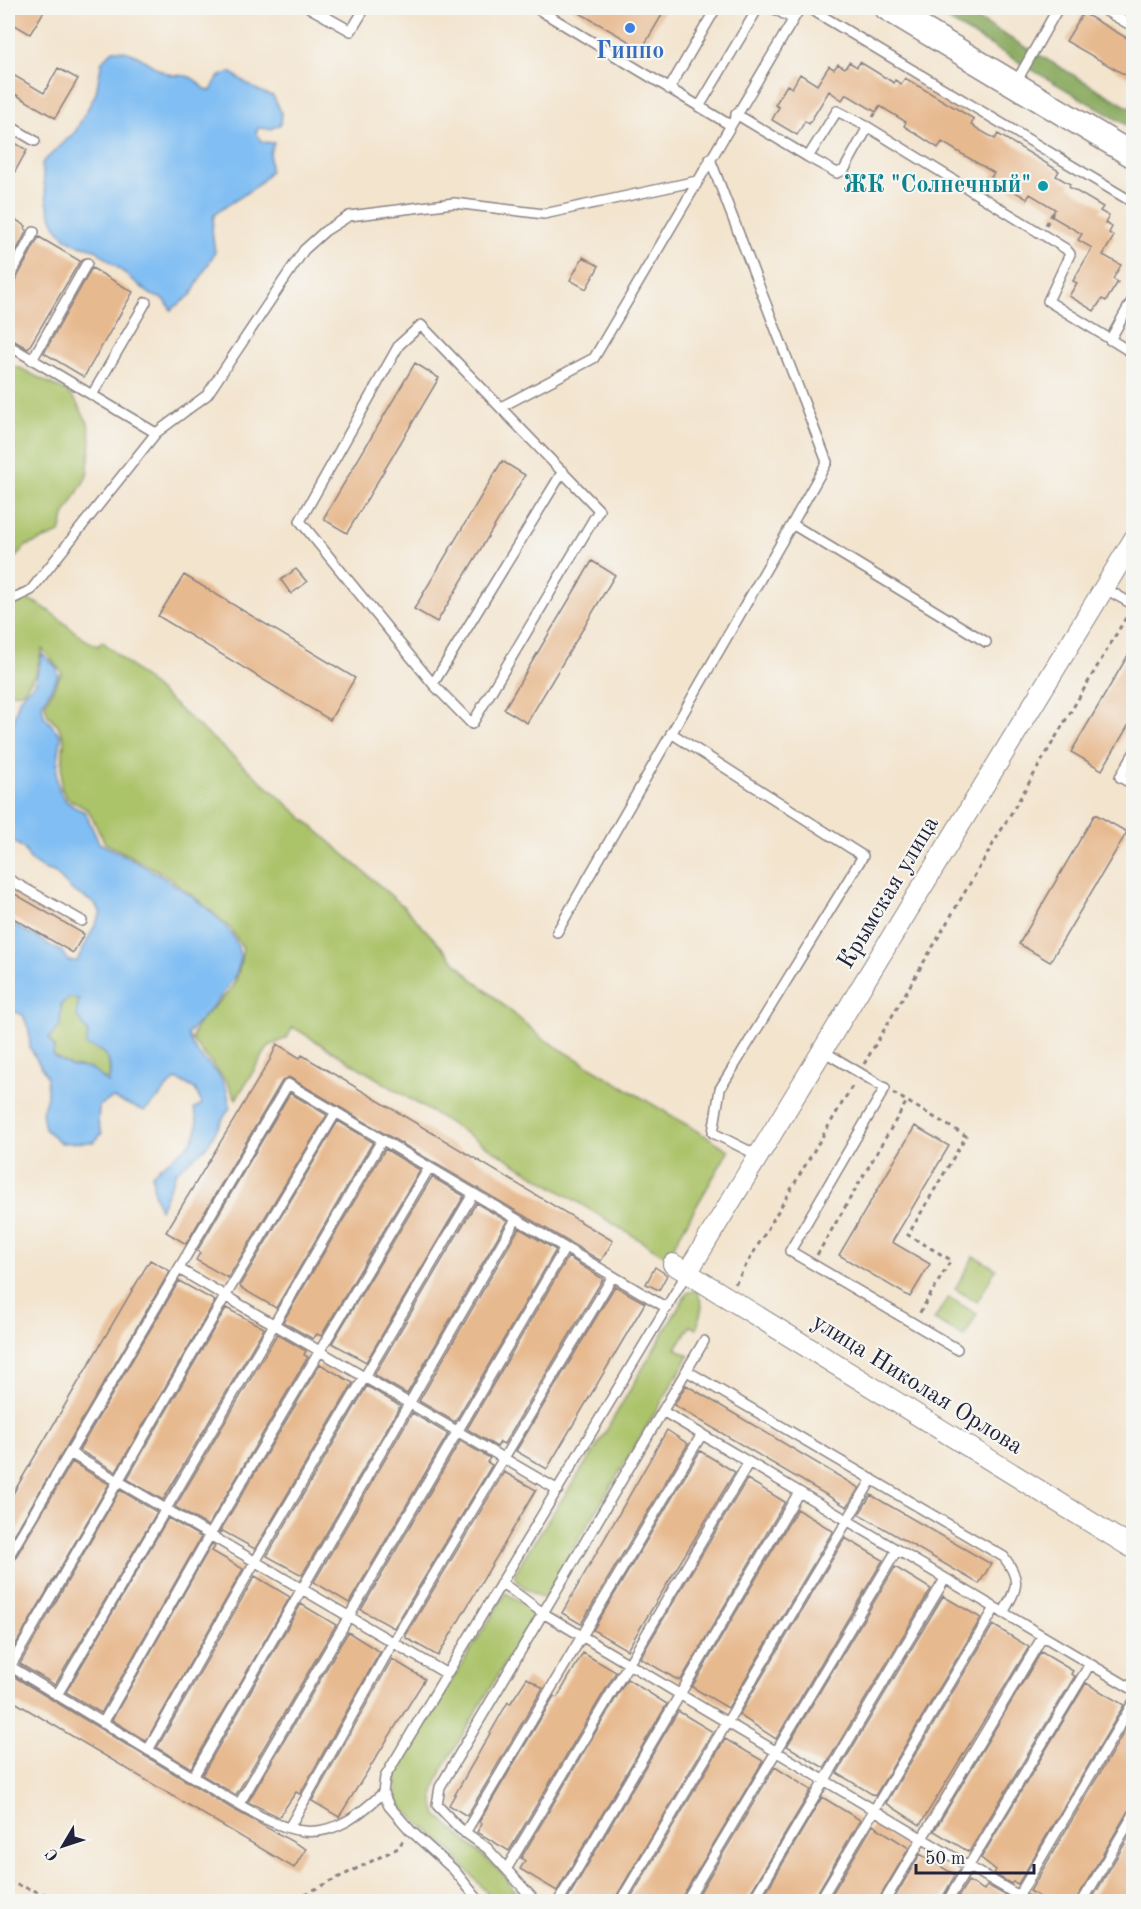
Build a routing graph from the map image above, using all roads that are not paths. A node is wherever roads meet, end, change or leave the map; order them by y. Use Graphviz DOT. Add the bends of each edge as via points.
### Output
graph roads {
  1 [pos="313,8"];
  2 [pos="365,8"];
  3 [pos="536,8"];
  4 [pos="716,8"];
  5 [pos="758,8"];
  6 [pos="773,8"];
  7 [pos="800,8"];
  8 [pos="809,8"];
  9 [pos="887,8"];
  10 [pos="1058,8"];
  11 [pos="1101,8"];
  12 [pos="793,19"];
  13 [pos="1134,27"];
  14 [pos="1015,84"];
  15 [pos="669,89"];
  16 [pos="699,107"];
  17 [pos="736,114"];
  18 [pos="8,125"];
  19 [pos="730,125"];
  20 [pos="868,127"];
  21 [pos="35,141"];
  22 [pos="1134,156"];
  23 [pos="808,157"];
  24 [pos="710,159"];
  25 [pos="696,181"];
  26 [pos="1134,203"];
  27 [pos="34,232"];
  28 [pos="87,264"];
  29 [pos="8,280"];
  30 [pos="1134,297"];
  31 [pos="146,302"];
  32 [pos="1110,339"];
  33 [pos="8,345"];
  34 [pos="1134,354"];
  35 [pos="32,360"];
  36 [pos="92,395"];
  37 [pos="501,407"];
  38 [pos="156,433"];
  39 [pos="563,471"];
  40 [pos="792,524"];
  41 [pos="1134,539"];
  42 [pos="1104,588"];
  43 [pos="8,602"];
  44 [pos="1133,605"];
  45 [pos="986,642"];
  46 [pos="433,684"];
  47 [pos="671,733"];
  48 [pos="1134,753"];
  49 [pos="1134,785"];
  50 [pos="8,879"];
  51 [pos="82,921"];
  52 [pos="556,932"];
  53 [pos="823,1052"];
  54 [pos="336,1112"];
  55 [pos="382,1140"];
  56 [pos="759,1156"];
  57 [pos="429,1168"];
  58 [pos="473,1194"];
  59 [pos="516,1219"];
  60 [pos="565,1248"];
  61 [pos="680,1268"];
  62 [pos="179,1269"];
  63 [pos="612,1276"];
  64 [pos="226,1295"];
  65 [pos="667,1308"];
  66 [pos="275,1324"];
  67 [pos="704,1341"];
  68 [pos="957,1349"];
  69 [pos="320,1351"];
  70 [pos="687,1371"];
  71 [pos="365,1377"];
  72 [pos="409,1402"];
  73 [pos="664,1412"];
  74 [pos="458,1431"];
  75 [pos="702,1434"];
  76 [pos="70,1453"];
  77 [pos="504,1458"];
  78 [pos="749,1462"];
  79 [pos="872,1479"];
  80 [pos="118,1480"];
  81 [pos="558,1490"];
  82 [pos="799,1492"];
  83 [pos="166,1509"];
  84 [pos="848,1521"];
  85 [pos="210,1535"];
  86 [pos="897,1550"];
  87 [pos="1134,1550"];
  88 [pos="8,1557"];
  89 [pos="255,1562"];
  90 [pos="945,1579"];
  91 [pos="502,1583"];
  92 [pos="300,1589"];
  93 [pos="999,1611"];
  94 [pos="543,1613"];
  95 [pos="346,1617"];
  96 [pos="582,1636"];
  97 [pos="1043,1636"];
  98 [pos="393,1644"];
  99 [pos="1090,1664"];
  100 [pos="630,1665"];
  101 [pos="9,1666"];
  102 [pos="447,1674"];
  103 [pos="1134,1690"];
  104 [pos="681,1694"];
  105 [pos="57,1695"];
  106 [pos="1134,1701"];
  107 [pos="727,1722"];
  108 [pos="103,1723"];
  109 [pos="148,1750"];
  110 [pos="776,1751"];
  111 [pos="193,1777"];
  112 [pos="825,1780"];
  113 [pos="383,1793"];
  114 [pos="239,1804"];
  115 [pos="874,1810"];
  116 [pos="1134,1814"];
  117 [pos="289,1828"];
  118 [pos="465,1833"];
  119 [pos="923,1838"];
  120 [pos="969,1866"];
  121 [pos="507,1868"];
  122 [pos="1017,1898"];
  123 [pos="480,1902"];
  124 [pos="536,1902"];
  125 [pos="558,1902"];
  126 [pos="620,1902"];
  127 [pos="686,1902"];
  128 [pos="752,1902"];
  129 [pos="819,1902"];
  130 [pos="884,1902"];
  131 [pos="948,1902"];
  132 [pos="1029,1902"];
  133 [pos="1082,1902"];
  1 -- 2 [label="lane" via="351,31"];
  3 -- 15 [label="lane"];
  4 -- 15 [label="lane"];
  5 -- 16 [label="lane"];
  6 -- 12 [label="lane"];
  7 -- 12 [label="lane"];
  8 -- 26 [label="lane"];
  9 -- 14 [label="street"];
  10 -- 14 [label="lane"];
  11 -- 13 [label="lane"];
  12 -- 17 [label="lane"];
  14 -- 22 [label="street"];
  15 -- 16 [label="lane"];
  16 -- 19 [label="lane"];
  17 -- 19 [label="lane"];
  17 -- 23 [label="lane"];
  18 -- 21 [label="lane"];
  19 -- 24 [label="lane"];
  20 -- 23 [label="lane" via="837,111"];
  20 -- 23 [label="lane" via="844,170 831,172"];
  20 -- 32 [label="lane" via="1066,249 1070,254 1068,261 1048,300"];
  24 -- 25 [label="lane"];
  24 -- 40 [label="lane" via="827,462"];
  25 -- 37 [label="lane" via="594,358"];
  25 -- 38 [label="lane" via="544,214 454,203 349,216 304,250 207,395"];
  27 -- 29 [label="lane"];
  28 -- 35 [label="lane"];
  30 -- 32 [label="lane"];
  31 -- 36 [label="lane"];
  32 -- 34 [label="lane"];
  33 -- 35 [label="lane"];
  35 -- 36 [label="lane"];
  36 -- 38 [label="lane"];
  37 -- 39 [label="lane"];
  37 -- 46 [label="lane" via="421,325 399,345 300,521"];
  38 -- 43 [label="lane" via="31,590"];
  39 -- 46 [label="lane"];
  39 -- 46 [label="lane" via="599,510 472,724"];
  40 -- 45 [label="lane"];
  40 -- 47 [label="lane"];
  41 -- 42 [label="street, Крымская улица"];
  42 -- 44 [label="lane"];
  42 -- 53 [label="street, Крымская улица"];
  47 -- 52 [label="lane"];
  47 -- 56 [label="lane" via="863,856 720,1089 714,1132"];
  48 -- 49 [label="lane" via="1120,777"];
  50 -- 51 [label="lane"];
  53 -- 56 [label="street, Крымская улица"];
  53 -- 68 [label="lane" via="885,1088 790,1251"];
  54 -- 55 [label="lane"];
  54 -- 62 [label="lane" via="288,1084"];
  54 -- 64 [label="lane"];
  55 -- 57 [label="lane"];
  55 -- 66 [label="lane"];
  56 -- 61 [label="street, Крымская улица"];
  57 -- 58 [label="lane"];
  57 -- 69 [label="lane"];
  58 -- 59 [label="lane"];
  58 -- 71 [label="lane"];
  59 -- 60 [label="lane"];
  59 -- 72 [label="lane"];
  60 -- 63 [label="lane"];
  60 -- 74 [label="lane"];
  61 -- 65 [label="lane"];
  61 -- 87 [label="street, улица Николая Орлова"];
  62 -- 64 [label="lane"];
  62 -- 76 [label="lane"];
  63 -- 65 [label="lane"];
  63 -- 77 [label="lane"];
  64 -- 66 [label="lane"];
  64 -- 80 [label="lane"];
  65 -- 81 [label="lane"];
  66 -- 69 [label="lane"];
  66 -- 83 [label="lane"];
  67 -- 70 [label="lane"];
  69 -- 71 [label="lane"];
  69 -- 85 [label="lane"];
  70 -- 73 [label="lane"];
  70 -- 79 [label="lane"];
  71 -- 72 [label="lane"];
  71 -- 89 [label="lane"];
  72 -- 74 [label="lane"];
  72 -- 92 [label="lane"];
  73 -- 75 [label="lane"];
  73 -- 94 [label="lane"];
  74 -- 77 [label="lane"];
  74 -- 95 [label="lane"];
  75 -- 78 [label="lane"];
  75 -- 96 [label="lane"];
  76 -- 80 [label="lane"];
  76 -- 88 [label="lane"];
  77 -- 81 [label="lane"];
  77 -- 98 [label="lane"];
  78 -- 82 [label="lane"];
  78 -- 100 [label="lane"];
  79 -- 84 [label="lane"];
  79 -- 93 [label="lane" via="1004,1557 1016,1572 1016,1589"];
  80 -- 83 [label="lane"];
  80 -- 101 [label="lane"];
  81 -- 91 [label="lane"];
  82 -- 84 [label="lane"];
  82 -- 104 [label="lane"];
  83 -- 85 [label="lane"];
  83 -- 105 [label="lane"];
  84 -- 86 [label="lane"];
  84 -- 107 [label="lane"];
  85 -- 89 [label="lane"];
  85 -- 108 [label="lane"];
  86 -- 90 [label="lane"];
  86 -- 110 [label="lane"];
  89 -- 92 [label="lane"];
  89 -- 109 [label="lane"];
  90 -- 93 [label="lane"];
  90 -- 112 [label="lane"];
  91 -- 94 [label="lane"];
  91 -- 102 [label="lane"];
  92 -- 95 [label="lane"];
  92 -- 111 [label="lane"];
  93 -- 97 [label="lane"];
  93 -- 115 [label="lane"];
  94 -- 96 [label="lane"];
  94 -- 118 [label="lane" via="440,1787 437,1805"];
  95 -- 98 [label="lane"];
  95 -- 114 [label="lane"];
  96 -- 100 [label="lane"];
  96 -- 118 [label="lane"];
  97 -- 99 [label="lane"];
  97 -- 119 [label="lane"];
  98 -- 102 [label="lane"];
  98 -- 117 [label="lane"];
  99 -- 103 [label="lane"];
  99 -- 120 [label="lane"];
  100 -- 104 [label="lane"];
  100 -- 121 [label="lane"];
  101 -- 105 [label="lane"];
  102 -- 113 [label="lane" via="385,1777"];
  104 -- 107 [label="lane"];
  104 -- 125 [label="lane"];
  105 -- 108 [label="lane"];
  106 -- 122 [label="lane"];
  107 -- 110 [label="lane"];
  107 -- 126 [label="lane"];
  108 -- 109 [label="lane"];
  109 -- 111 [label="lane"];
  110 -- 112 [label="lane"];
  110 -- 127 [label="lane"];
  111 -- 114 [label="lane"];
  112 -- 115 [label="lane"];
  112 -- 128 [label="lane"];
  113 -- 117 [label="lane" via="357,1817 330,1829 305,1832"];
  113 -- 123 [label="lane" via="410,1830 454,1870"];
  114 -- 117 [label="lane"];
  115 -- 119 [label="lane"];
  115 -- 129 [label="lane"];
  116 -- 133 [label="lane"];
  118 -- 121 [label="lane"];
  119 -- 120 [label="lane"];
  119 -- 130 [label="lane"];
  120 -- 122 [label="lane"];
  120 -- 131 [label="lane"];
  121 -- 124 [label="lane"];
  122 -- 132 [label="lane"];
}
